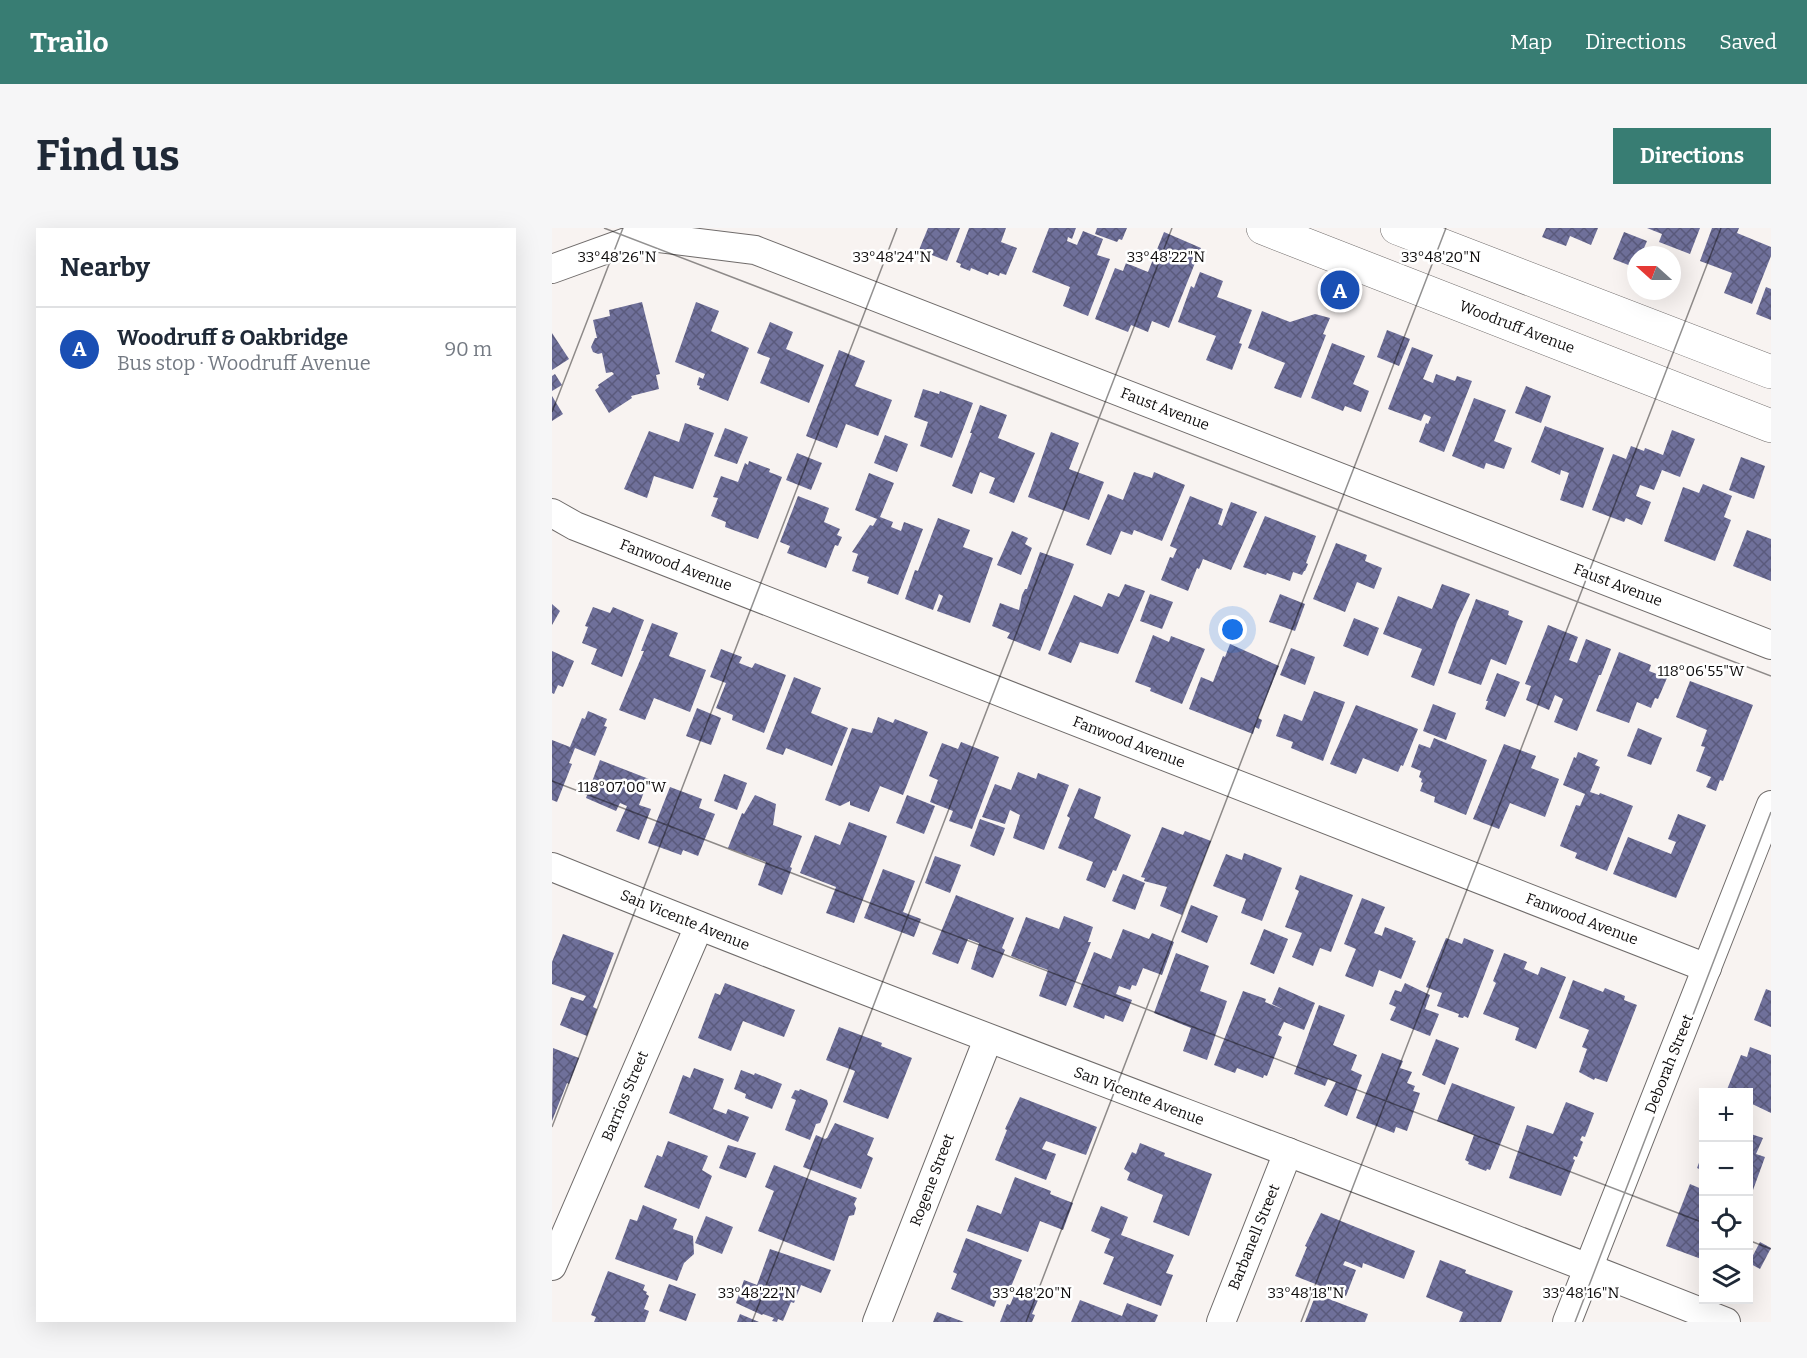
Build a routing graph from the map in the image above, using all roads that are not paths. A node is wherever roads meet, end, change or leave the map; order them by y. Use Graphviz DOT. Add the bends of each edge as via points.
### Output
graph roads {
  1 [pos="1263,228"];
  2 [pos="1397,228"];
  3 [pos="552,269"];
  4 [pos="1771,372"];
  5 [pos="1771,426"];
  6 [pos="552,513"];
  7 [pos="1771,645"];
  8 [pos="1771,805"];
  9 [pos="552,867"];
  10 [pos="699,926"];
  11 [pos="1707,968"];
  12 [pos="988,1039"];
  13 [pos="1288,1152"];
  14 [pos="563,1212"];
  15 [pos="552,1266"];
  16 [pos="1588,1267"];
  17 [pos="877,1322"];
  18 [pos="1221,1322"];
  19 [pos="1567,1322"];
  20 [pos="1726,1322"];
  1 -- 5 [label="main road, Woodruff Avenue"];
  2 -- 4 [label="main road"];
  3 -- 7 [label="street, Faust Avenue" via="643,236 755,250"];
  6 -- 11 [label="street, Fanwood Avenue"];
  8 -- 11 [label="street, Deborah Street"];
  9 -- 10 [label="street, San Vicente Avenue"];
  10 -- 12 [label="street, San Vicente Avenue"];
  10 -- 14 [label="street, Barrios Street"];
  11 -- 16 [label="street, Deborah Street"];
  12 -- 13 [label="street, San Vicente Avenue"];
  12 -- 17 [label="street, Rogene Street"];
  13 -- 16 [label="street, San Vicente Avenue"];
  13 -- 18 [label="street, Barbanell Street"];
  14 -- 15 [label="street, Barrios Street"];
  16 -- 19 [label="street, Deborah Street"];
  16 -- 20 [label="street, San Vicente Avenue"];
}
